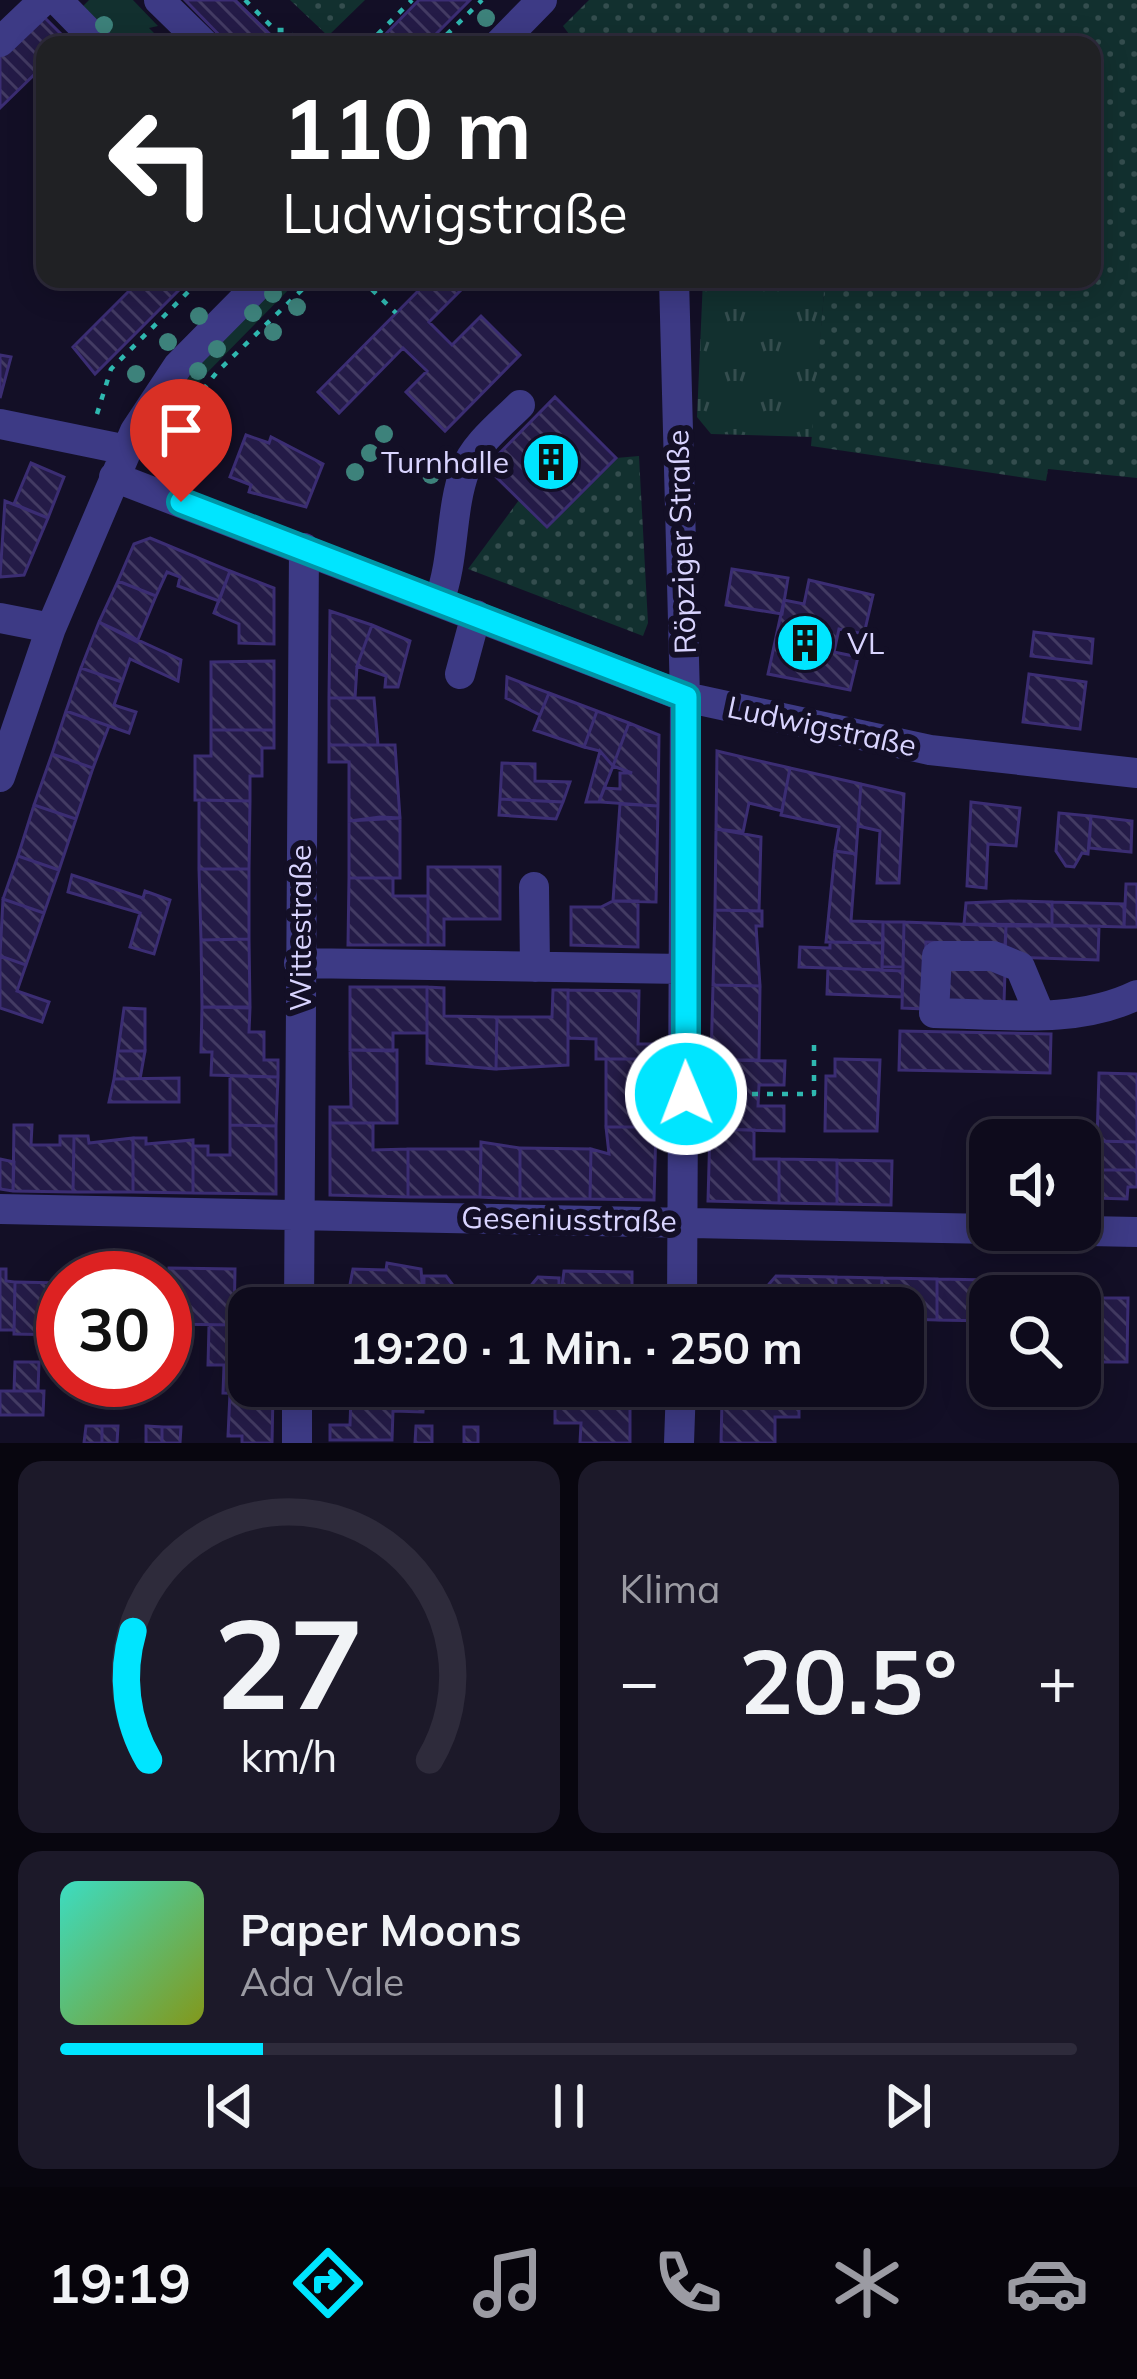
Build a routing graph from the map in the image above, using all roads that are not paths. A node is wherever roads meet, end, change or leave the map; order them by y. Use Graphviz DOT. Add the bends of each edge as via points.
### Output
graph roads {
  1 [pos="44,0"];
  2 [pos="57,0"];
  3 [pos="159,0"];
  4 [pos="542,0"];
  5 [pos="92,36"];
  6 [pos="197,36"];
  7 [pos="519,36"];
  8 [pos="0,42"];
  9 [pos="255,288"];
  10 [pos="674,288"];
  11 [pos="520,405"];
  12 [pos="0,424"];
  13 [pos="120,464"];
  14 [pos="304,548"];
  15 [pos="439,601"];
  16 [pos="476,615"];
  17 [pos="0,618"];
  18 [pos="51,628"];
  19 [pos="460,674"];
  20 [pos="686,697"];
  21 [pos="9,712"];
  22 [pos="1137,773"];
  23 [pos="0,777"];
  24 [pos="534,887"];
  25 [pos="299,963"];
  26 [pos="535,967"];
  27 [pos="684,969"];
  28 [pos="1137,994"];
  29 [pos="1040,1015"];
  30 [pos="0,1208"];
  31 [pos="300,1214"];
  32 [pos="684,1221"];
  33 [pos="1137,1232"];
  34 [pos="299,1287"];
  35 [pos="682,1287"];
  36 [pos="297,1407"];
  37 [pos="680,1407"];
  38 [pos="296,1443"];
  39 [pos="679,1443"];
  1 -- 8 [label="street"];
  2 -- 5 [label="street"];
  3 -- 6 [label="street"];
  4 -- 7 [label="street"];
  9 -- 13 [label="street" via="178,366"];
  10 -- 20 [label="street, Röpziger Straße"];
  11 -- 15 [label="street" via="464,472 453,563"];
  12 -- 13 [label="street, Ludwigstraße" via="91,442"];
  13 -- 14 [label="street, Ludwigstraße"];
  13 -- 18 [label="street"];
  14 -- 15 [label="street, Ludwigstraße"];
  14 -- 25 [label="street, Wittestraße"];
  15 -- 16 [label="street, Ludwigstraße"];
  16 -- 19 [label="street"];
  16 -- 20 [label="street, Ludwigstraße"];
  17 -- 18 [label="street"];
  18 -- 21 [label="street"];
  20 -- 22 [label="street, Ludwigstraße" via="930,750"];
  20 -- 27 [label="street, Röpziger Straße"];
  21 -- 23 [label="street"];
  24 -- 26 [label="street"];
  25 -- 26 [label="street"];
  25 -- 31 [label="street, Wittestraße"];
  26 -- 27 [label="street"];
  27 -- 32 [label="street, Röpziger Straße"];
  28 -- 29 [label="street" via="1103,1011"];
  30 -- 31 [label="street, Geseniusstraße"];
  31 -- 32 [label="street, Geseniusstraße"];
  31 -- 34 [label="street, Wittestraße"];
  32 -- 33 [label="street, Geseniusstraße"];
  32 -- 35 [label="street, Röpziger Straße"];
  36 -- 38 [label="street"];
  37 -- 39 [label="street"];
}
